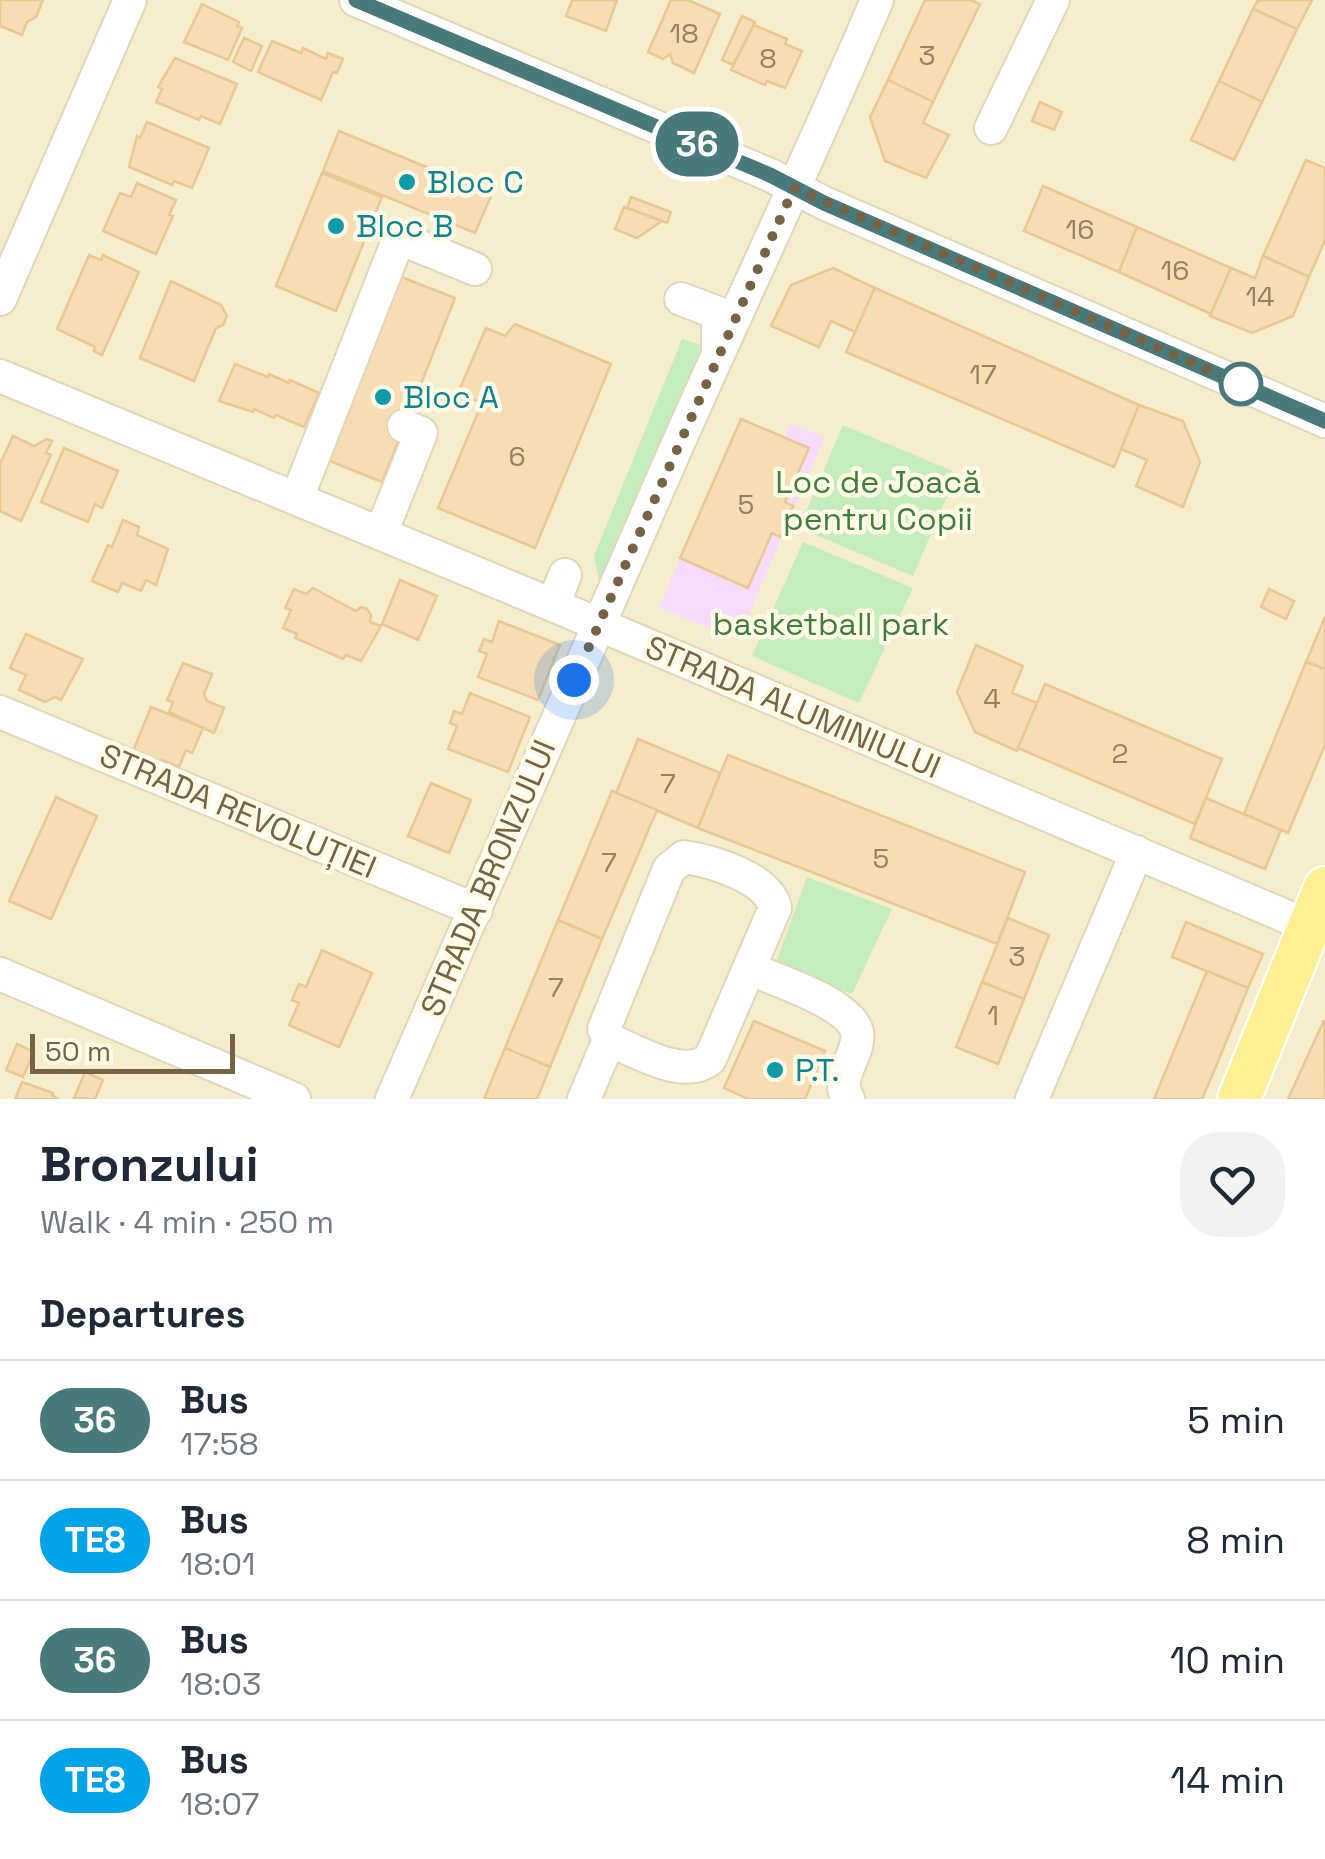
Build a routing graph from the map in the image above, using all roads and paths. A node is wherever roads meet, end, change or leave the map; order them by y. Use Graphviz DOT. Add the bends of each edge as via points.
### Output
graph roads {
  1 [pos="130,0"];
  2 [pos="356,0"];
  3 [pos="877,0"];
  4 [pos="1053,0"];
  5 [pos="991,128"];
  6 [pos="794,188"];
  7 [pos="475,269"];
  8 [pos="681,298"];
  9 [pos="0,299"];
  10 [pos="718,354"];
  11 [pos="0,376"];
  12 [pos="1324,418"];
  13 [pos="404,426"];
  14 [pos="297,498"];
  15 [pos="381,533"];
  16 [pos="598,624"];
  17 [pos="0,712"];
  18 [pos="1137,852"];
  19 [pos="476,910"];
  20 [pos="1320,915"];
  21 [pos="751,969"];
  22 [pos="0,974"];
  23 [pos="609,1040"];
  24 [pos="294,1099"];
  25 [pos="392,1099"];
  26 [pos="584,1099"];
  27 [pos="848,1099"];
  28 [pos="1032,1099"];
  29 [pos="1239,1099"];
  1 -- 9 [label="street"];
  2 -- 6 [label="street"];
  3 -- 6 [label="street, STRADA BRONZULUI"];
  4 -- 5 [label="street"];
  6 -- 10 [label="street, STRADA BRONZULUI"];
  6 -- 12 [label="street"];
  7 -- 14 [label="street" via="399,238"];
  8 -- 10 [label="street" via="718,313"];
  10 -- 16 [label="street, STRADA BRONZULUI"];
  11 -- 14 [label="street, STRADA ALUMINIULUI"];
  13 -- 15 [label="street" via="421,433"];
  14 -- 15 [label="street, STRADA ALUMINIULUI"];
  15 -- 16 [label="street, STRADA ALUMINIULUI" via="559,590"];
  16 -- 18 [label="street, STRADA ALUMINIULUI"];
  16 -- 19 [label="street, STRADA BRONZULUI"];
  17 -- 19 [label="street, STRADA REVOLUȚIEI"];
  18 -- 20 [label="street, STRADA ALUMINIULUI"];
  18 -- 28 [label="street"];
  19 -- 25 [label="street, STRADA BRONZULUI"];
  20 -- 29 [label="main road"];
  21 -- 23 [label="street" via="701,1066 683,1068"];
  21 -- 23 [label="street" via="775,908 768,890 684,857 669,868 604,1022"];
  21 -- 27 [label="street" via="850,1019 857,1043 844,1076"];
  22 -- 24 [label="street"];
  23 -- 26 [label="street"];
}
